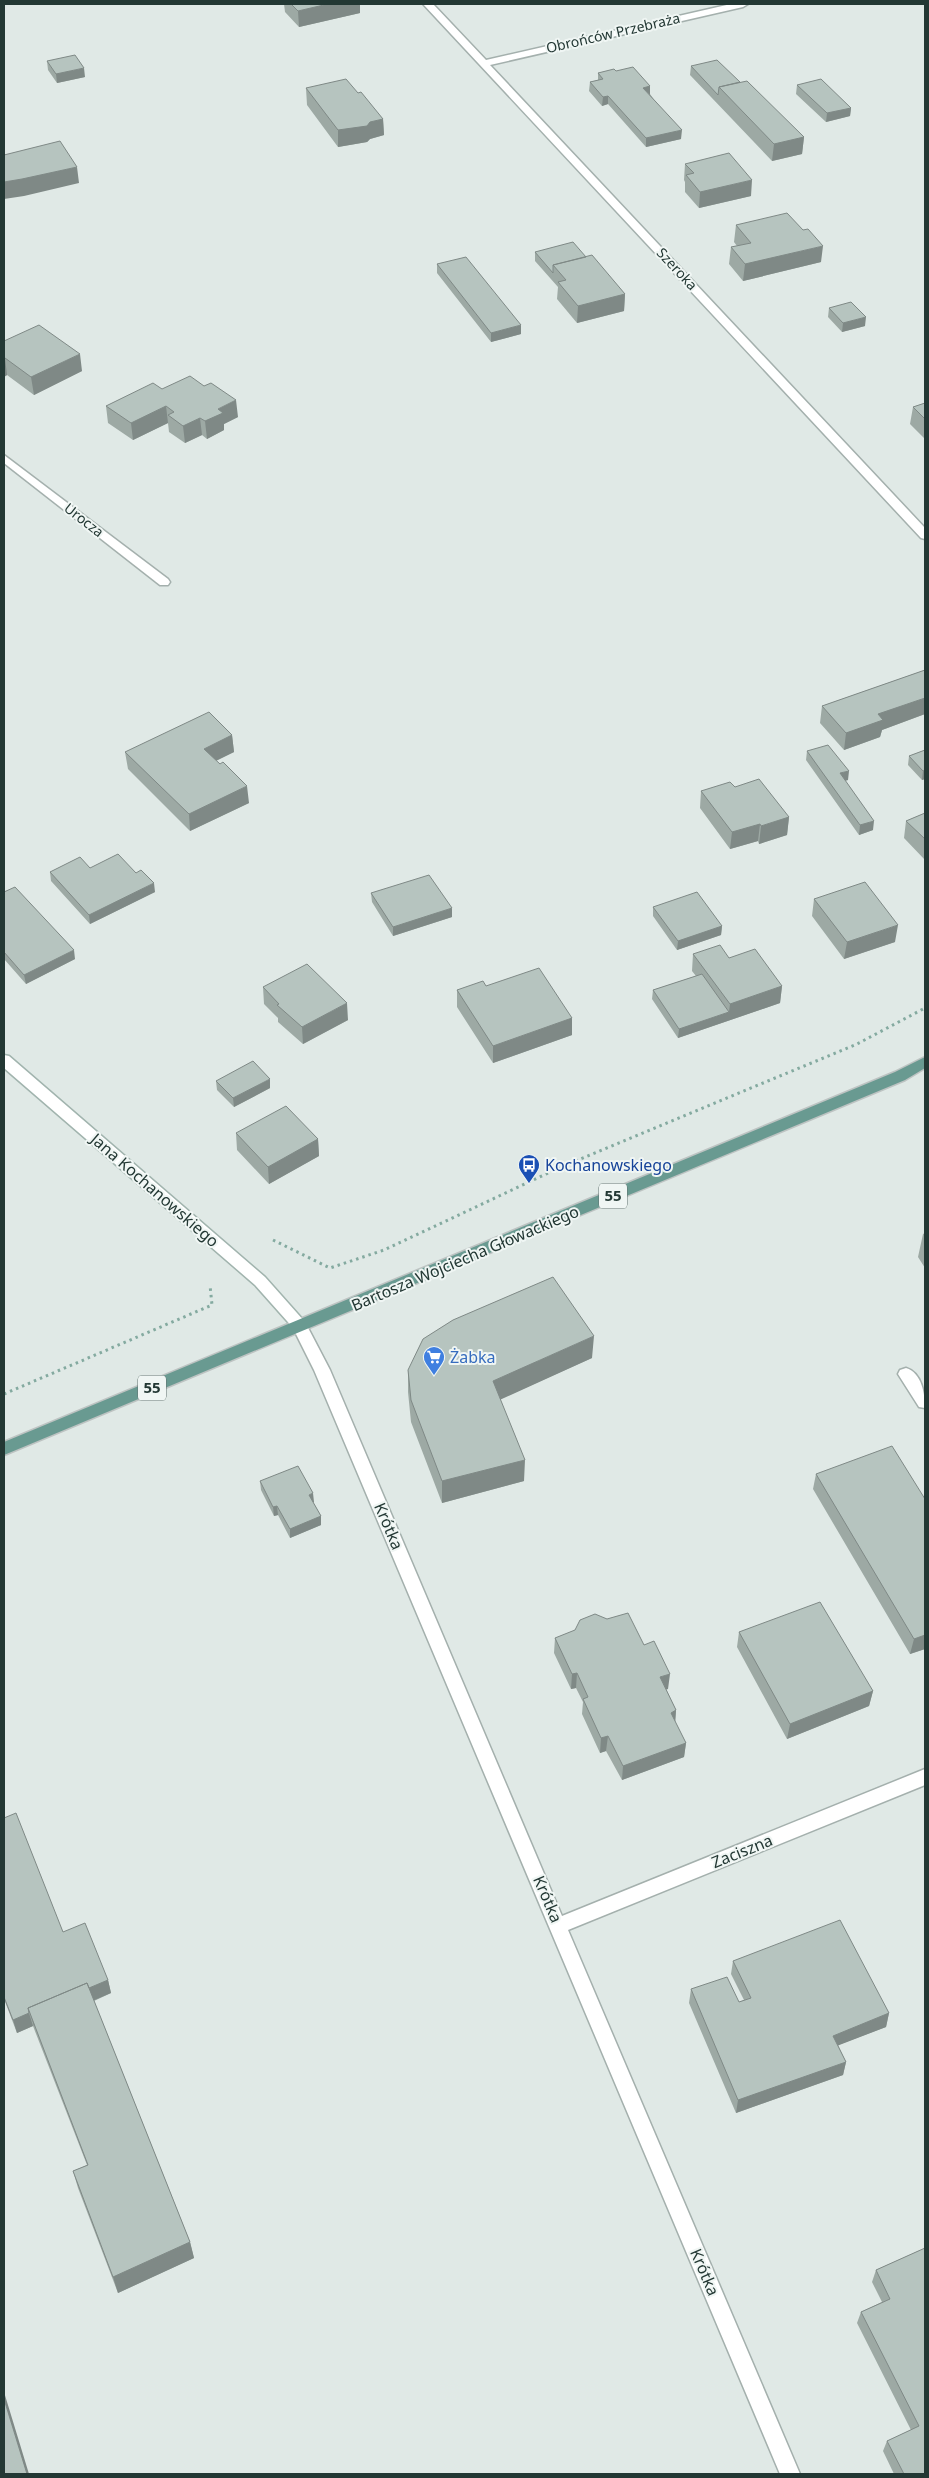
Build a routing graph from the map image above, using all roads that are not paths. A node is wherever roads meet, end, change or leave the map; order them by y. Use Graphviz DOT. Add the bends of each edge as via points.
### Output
graph roads {
  1 [pos="428,4"];
  2 [pos="743,4"];
  3 [pos="484,63"];
  4 [pos="4,458"];
  5 [pos="924,531"];
  6 [pos="164,582"];
  7 [pos="4,1060"];
  8 [pos="925,1062"];
  9 [pos="300,1326"];
  10 [pos="906,1374"];
  11 [pos="925,1402"];
  12 [pos="4,1449"];
  13 [pos="925,1777"];
  14 [pos="560,1925"];
  15 [pos="790,2474"];
  1 -- 3 [label="street, Szeroka"];
  2 -- 3 [label="street, Obrońców Przebraża"];
  3 -- 5 [label="street, Szeroka"];
  4 -- 6 [label="street, Urocza"];
  7 -- 9 [label="street, Jana Kochanowskiego" via="260,1280"];
  8 -- 9 [label="main road, Bartosza Wojciecha Głowackiego / 55" via="900,1076"];
  9 -- 12 [label="main road, Bartosza Wojciecha Głowackiego / 55"];
  9 -- 14 [label="street, Krótka" via="322,1370"];
  10 -- 11 [label="street"];
  13 -- 14 [label="street, Zaciszna"];
  14 -- 15 [label="street, Krótka"];
}
